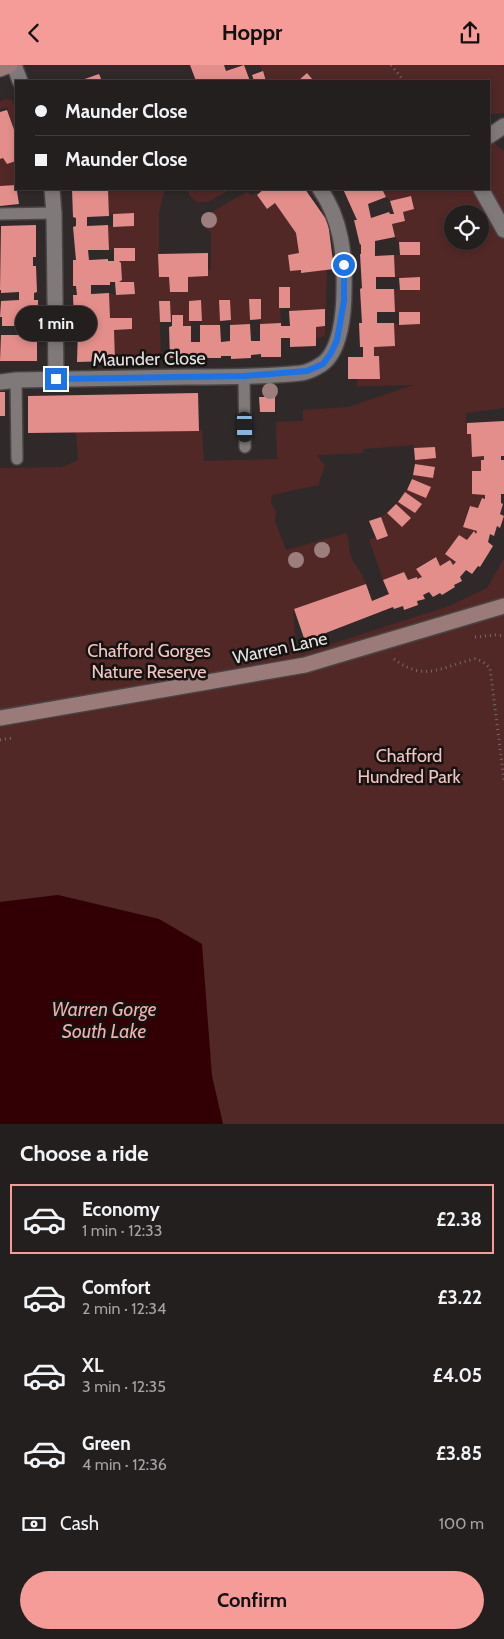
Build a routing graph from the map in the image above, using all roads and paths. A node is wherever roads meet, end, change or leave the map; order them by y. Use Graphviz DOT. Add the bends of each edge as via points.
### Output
graph roads {
  1 [pos="10,65"];
  2 [pos="14,65"];
  3 [pos="391,65"];
  4 [pos="0,69"];
  5 [pos="20,80"];
  6 [pos="403,80"];
  7 [pos="504,126"];
  8 [pos="490,135"];
  9 [pos="52,190"];
  10 [pos="321,190"];
  11 [pos="482,190"];
  12 [pos="54,213"];
  13 [pos="0,214"];
  14 [pos="504,230"];
  15 [pos="244,376"];
  16 [pos="56,379"];
  17 [pos="16,380"];
  18 [pos="0,382"];
  19 [pos="245,447"];
  20 [pos="17,459"];
  21 [pos="504,606"];
  22 [pos="504,636"];
  23 [pos="476,637"];
  24 [pos="394,659"];
  25 [pos="0,718"];
  26 [pos="504,780"];
  1 -- 4 [label="street"];
  2 -- 5 [label="street"];
  3 -- 6 [label="path"];
  7 -- 8 [label="street"];
  9 -- 12 [label="street"];
  10 -- 15 [label="street, Maunder Close" via="338,224 343,250 344,301 335,347 323,364 307,371"];
  11 -- 14 [label="street"];
  12 -- 13 [label="lane"];
  12 -- 16 [label="street"];
  15 -- 16 [label="street, Maunder Close"];
  15 -- 19 [label="lane"];
  16 -- 17 [label="street, Maunder Close"];
  17 -- 18 [label="street, Maunder Close"];
  17 -- 20 [label="lane"];
  21 -- 25 [label="street, Warren Lane" via="305,665"];
  22 -- 23 [label="path"];
  24 -- 26 [label="path" via="406,668 432,672 475,659 490,668"];
}
